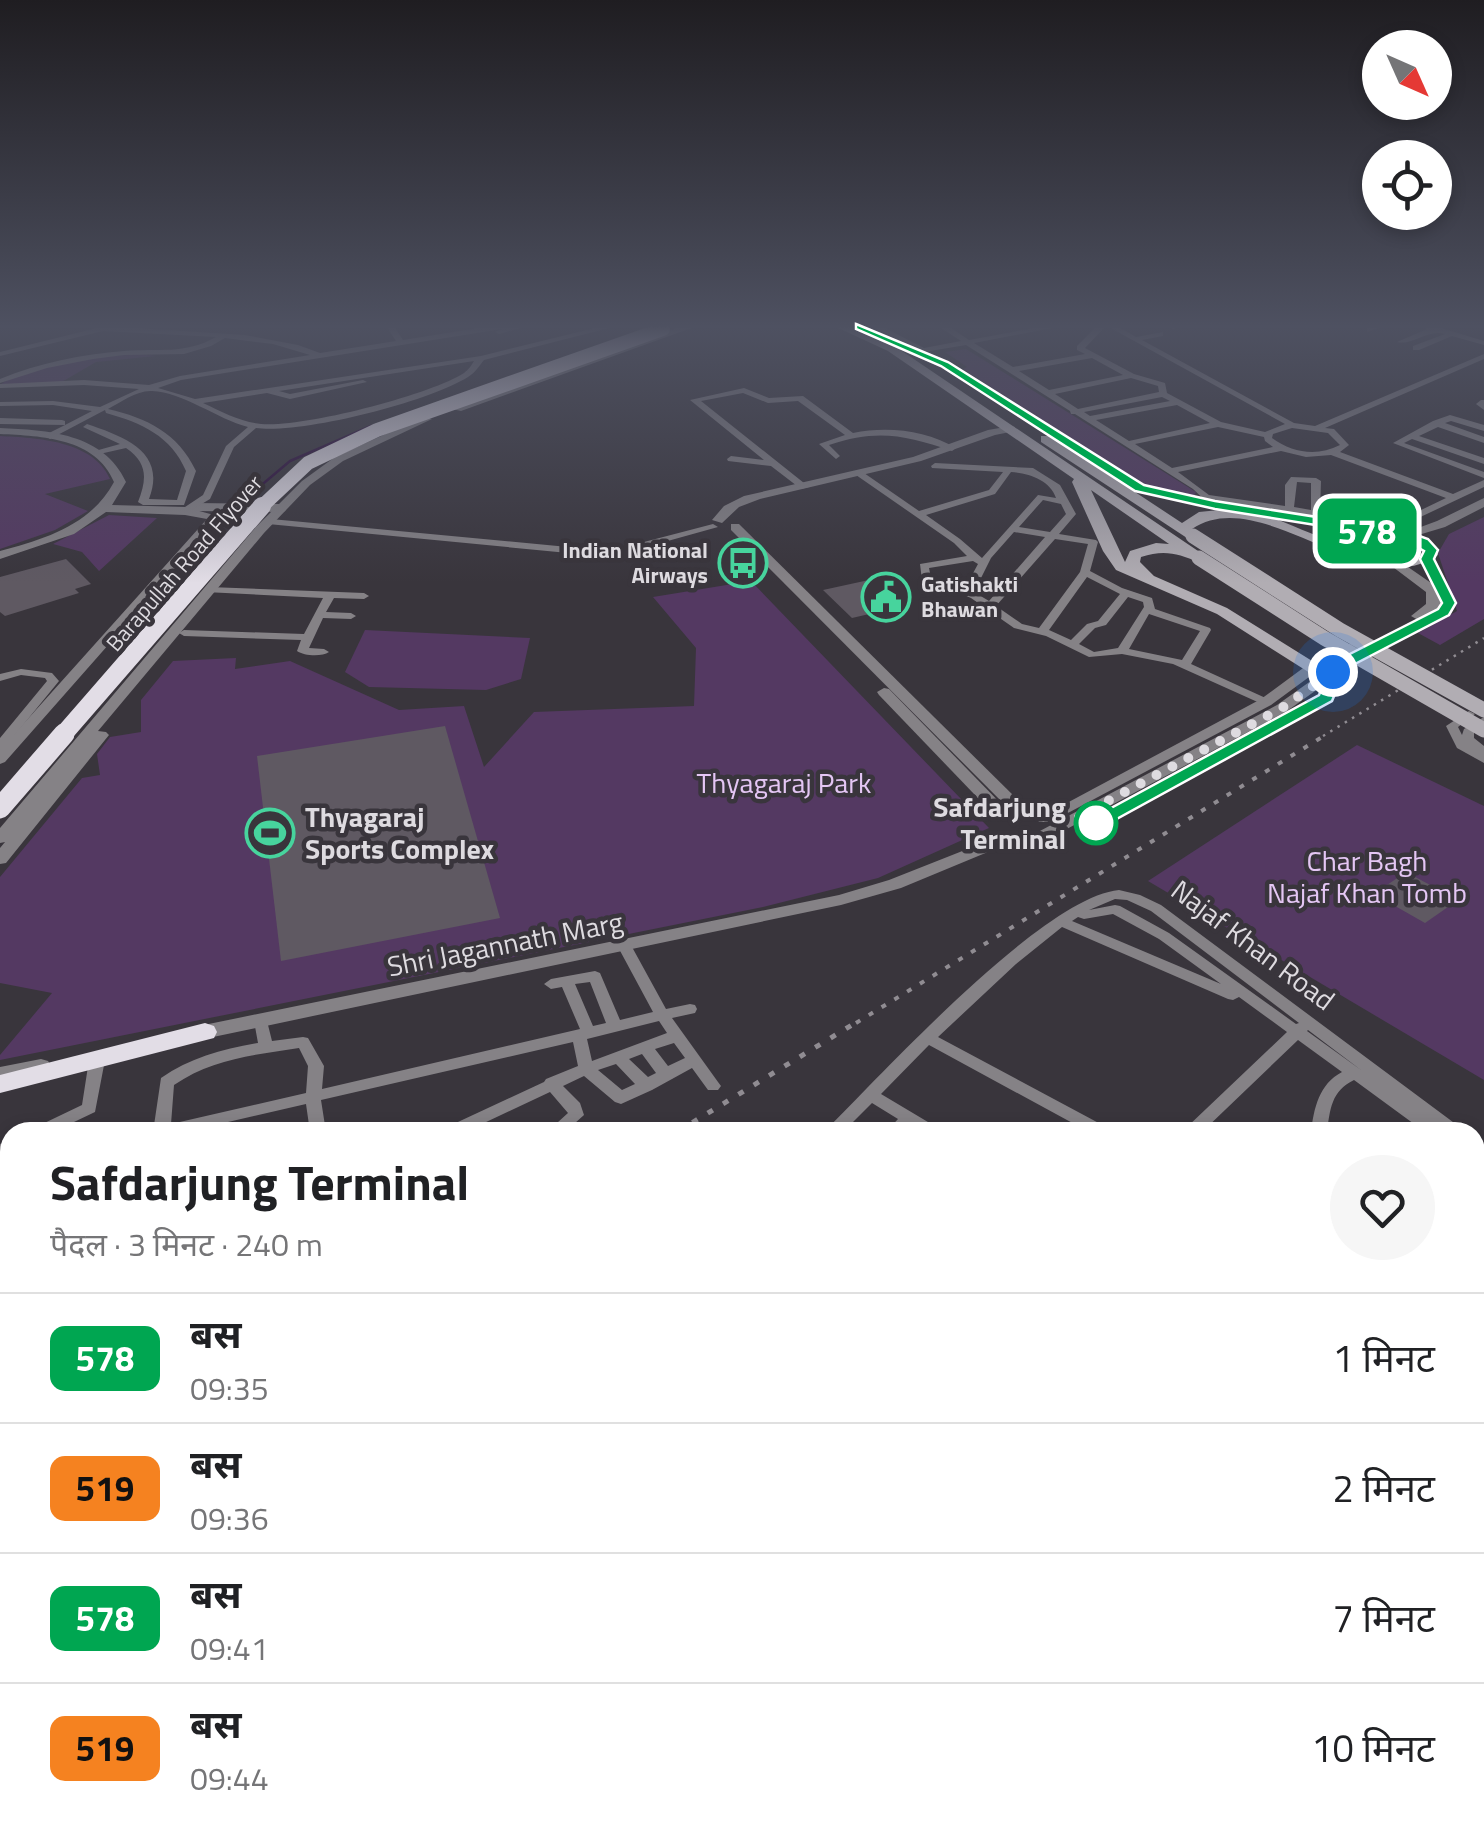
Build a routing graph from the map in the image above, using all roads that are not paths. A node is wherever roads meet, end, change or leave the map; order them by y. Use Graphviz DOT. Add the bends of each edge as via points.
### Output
graph roads {
  1 [pos="95,412"];
  2 [pos="115,412"];
  3 [pos="218,412"];
  4 [pos="351,412"];
  5 [pos="408,412"];
  6 [pos="429,412"];
  7 [pos="454,412"];
  8 [pos="708,412"];
  9 [pos="819,412"];
  10 [pos="981,412"];
  11 [pos="1002,412"];
  12 [pos="1004,412"];
  13 [pos="1081,412"];
  14 [pos="1094,412"];
  15 [pos="1104,412"];
  16 [pos="1195,412"];
  17 [pos="1269,412"];
  18 [pos="1353,412"];
  19 [pos="1085,414"];
  20 [pos="987,416"];
  21 [pos="1013,419"];
  22 [pos="0,422"];
  23 [pos="1213,422"];
  24 [pos="62,424"];
  25 [pos="1292,424"];
  26 [pos="1436,424"];
  27 [pos="86,426"];
  28 [pos="255,426"];
  29 [pos="1320,427"];
  30 [pos="1484,428"];
  31 [pos="0,430"];
  32 [pos="1268,434"];
  33 [pos="50,436"];
  34 [pos="852,436"];
  35 [pos="1410,436"];
  36 [pos="975,437"];
  37 [pos="1126,439"];
  38 [pos="1484,440"];
  39 [pos="126,444"];
  40 [pos="952,448"];
  41 [pos="1281,448"];
  42 [pos="1334,453"];
  43 [pos="98,454"];
  44 [pos="836,456"];
  45 [pos="731,459"];
  46 [pos="1484,462"];
  47 [pos="772,463"];
  48 [pos="935,466"];
  49 [pos="1009,469"];
  50 [pos="1170,472"];
  51 [pos="1484,474"];
  52 [pos="861,475"];
  53 [pos="1075,476"];
  54 [pos="1110,481"];
  55 [pos="1484,484"];
  56 [pos="800,488"];
  57 [pos="1140,488"];
  58 [pos="1455,498"];
  59 [pos="1062,500"];
  60 [pos="1213,501"];
  61 [pos="1484,502"];
  62 [pos="102,508"];
  63 [pos="282,508"];
  64 [pos="190,509"];
  65 [pos="1484,510"];
  66 [pos="918,514"];
  67 [pos="1282,518"];
  68 [pos="1310,518"];
  69 [pos="269,524"];
  70 [pos="724,525"];
  71 [pos="1012,529"];
  72 [pos="1381,534"];
  73 [pos="1406,535"];
  74 [pos="1053,536"];
  75 [pos="1190,544"];
  76 [pos="1427,552"];
  77 [pos="0,555"];
  78 [pos="1385,559"];
  79 [pos="978,562"];
  80 [pos="938,564"];
  81 [pos="1085,572"];
  82 [pos="949,585"];
  83 [pos="214,590"];
  84 [pos="968,593"];
  85 [pos="1126,593"];
  86 [pos="330,595"];
  87 [pos="364,596"];
  88 [pos="990,608"];
  89 [pos="1147,610"];
  90 [pos="320,615"];
  91 [pos="350,616"];
  92 [pos="1042,632"];
  93 [pos="184,633"];
  94 [pos="308,637"];
  95 [pos="1072,645"];
  96 [pos="1278,646"];
  97 [pos="1122,650"];
  98 [pos="324,652"];
  99 [pos="1188,665"];
  100 [pos="1323,670"];
  101 [pos="0,678"];
  102 [pos="1297,680"];
  103 [pos="1266,702"];
  104 [pos="1484,707"];
  105 [pos="1484,720"];
  106 [pos="1484,730"];
  107 [pos="1484,755"];
  108 [pos="3,756"];
  109 [pos="65,770"];
  110 [pos="0,789"];
  111 [pos="0,808"];
  112 [pos="1013,814"];
  113 [pos="1044,827"];
  114 [pos="1012,836"];
  115 [pos="0,838"];
  116 [pos="0,859"];
  117 [pos="1059,921"];
  118 [pos="625,948"];
  119 [pos="1256,1003"];
  120 [pos="690,1009"];
  121 [pos="662,1015"];
  122 [pos="261,1021"];
  123 [pos="615,1027"];
  124 [pos="1302,1027"];
  125 [pos="205,1032"];
  126 [pos="584,1035"];
  127 [pos="676,1036"];
  128 [pos="928,1038"];
  129 [pos="266,1048"];
  130 [pos="644,1048"];
  131 [pos="618,1057"];
  132 [pos="693,1060"];
  133 [pos="96,1061"];
  134 [pos="586,1069"];
  135 [pos="1372,1071"];
  136 [pos="0,1074"];
  137 [pos="1354,1074"];
  138 [pos="666,1075"];
  139 [pos="551,1083"];
  140 [pos="0,1084"];
  141 [pos="647,1086"];
  142 [pos="712,1086"];
  143 [pos="871,1096"];
  144 [pos="312,1098"];
  145 [pos="908,1118"];
  146 [pos="60,1122"];
  147 [pos="163,1122"];
  148 [pos="206,1122"];
  149 [pos="316,1122"];
  150 [pos="471,1122"];
  151 [pos="567,1122"];
  152 [pos="844,1122"];
  153 [pos="904,1122"];
  154 [pos="915,1122"];
  155 [pos="1083,1122"];
  156 [pos="1202,1122"];
  157 [pos="1321,1122"];
  158 [pos="1422,1122"];
  159 [pos="1441,1122"];
  1 -- 33 [label="street"];
  2 -- 39 [label="street" via="177,444 191,472 181,503 142,502 153,478"];
  3 -- 28 [label="street"];
  4 -- 28 [label="street"];
  5 -- 110 [label="highway, Barapullah Road Flyover, bridge" via="289,469"];
  6 -- 111 [label="highway, Barapullah Road Flyover, bridge" via="325,454 291,476"];
  7 -- 63 [label="street" via="386,436 324,470"];
  8 -- 47 [label="street"];
  9 -- 34 [label="street"];
  10 -- 20 [label="main road"];
  11 -- 21 [label="main road"];
  12 -- 21 [label="street"];
  13 -- 19 [label="street"];
  14 -- 19 [label="street"];
  15 -- 19 [label="street"];
  16 -- 23 [label="street"];
  17 -- 25 [label="street"];
  18 -- 29 [label="street"];
  19 -- 37 [label="street" via="1113,437"];
  20 -- 21 [label="main road"];
  20 -- 36 [label="street"];
  21 -- 36 [label="street"];
  21 -- 53 [label="main road"];
  21 -- 54 [label="main road"];
  21 -- 57 [label="street"];
  22 -- 24 [label="street"];
  23 -- 32 [label="street"];
  23 -- 37 [label="street"];
  23 -- 37 [label="street"];
  25 -- 29 [label="street"];
  25 -- 32 [label="street"];
  26 -- 30 [label="street" via="1450,418"];
  26 -- 35 [label="street"];
  26 -- 38 [label="street"];
  27 -- 39 [label="street"];
  28 -- 64 [label="street" via="230,446 207,497"];
  29 -- 42 [label="street" via="1343,439"];
  31 -- 33 [label="street"];
  32 -- 41 [label="street"];
  33 -- 43 [label="street"];
  34 -- 40 [label="street" via="902,431"];
  34 -- 44 [label="street" via="822,444"];
  35 -- 46 [label="street"];
  35 -- 51 [label="street" via="1397,444"];
  36 -- 40 [label="street"];
  37 -- 50 [label="street"];
  39 -- 43 [label="street"];
  40 -- 52 [label="street"];
  41 -- 42 [label="street"];
  41 -- 50 [label="street"];
  42 -- 58 [label="street"];
  43 -- 62 [label="street" via="120,482"];
  45 -- 47 [label="street"];
  47 -- 56 [label="street"];
  48 -- 49 [label="street"];
  49 -- 59 [label="street" via="1040,474"];
  49 -- 66 [label="street" via="992,492"];
  50 -- 60 [label="street"];
  52 -- 56 [label="street"];
  52 -- 66 [label="street"];
  53 -- 75 [label="main road"];
  53 -- 96 [label="main road" via="1121,567 1222,611"];
  54 -- 57 [label="main road"];
  54 -- 75 [label="main road"];
  55 -- 58 [label="street"];
  56 -- 70 [label="street" via="749,507"];
  57 -- 60 [label="main road"];
  58 -- 68 [label="street" via="1395,526"];
  59 -- 71 [label="street" via="1041,497"];
  59 -- 74 [label="street" via="1072,512"];
  60 -- 67 [label="main road"];
  61 -- 73 [label="street"];
  62 -- 64 [label="street"];
  62 -- 77 [label="street" via="59,536"];
  63 -- 64 [label="street"];
  63 -- 69 [label="street"];
  64 -- 108 [label="street" via="215,520"];
  65 -- 76 [label="street"];
  66 -- 79 [label="street"];
  67 -- 68 [label="main road"];
  67 -- 68 [label="street" via="1290,485 1302,479 1317,485"];
  67 -- 75 [label="main road" via="1194,518"];
  67 -- 78 [label="main road"];
  68 -- 72 [label="main road"];
  69 -- 70 [label="street" via="589,552"];
  69 -- 83 [label="street"];
  70 -- 112 [label="street"];
  71 -- 74 [label="street"];
  71 -- 79 [label="street"];
  72 -- 73 [label="main road"];
  72 -- 78 [label="main road" via="1364,545"];
  73 -- 76 [label="main road"];
  74 -- 81 [label="street" via="1093,542"];
  74 -- 88 [label="street"];
  75 -- 100 [label="main road" via="1148,548 1132,563 1147,576 1220,600"];
  75 -- 104 [label="main road, bridge"];
  75 -- 106 [label="main road, bridge" via="1324,638"];
  76 -- 78 [label="main road"];
  76 -- 100 [label="street" via="1449,607"];
  78 -- 100 [label="street" via="1428,586 1433,605"];
  79 -- 80 [label="street"];
  79 -- 84 [label="street"];
  80 -- 82 [label="street"];
  80 -- 82 [label="street" via="924,566 927,586"];
  81 -- 85 [label="street"];
  81 -- 92 [label="street"];
  82 -- 84 [label="street"];
  83 -- 86 [label="street"];
  83 -- 93 [label="street"];
  83 -- 109 [label="street"];
  84 -- 88 [label="street"];
  85 -- 89 [label="street" via="1148,600"];
  85 -- 95 [label="street" via="1102,624"];
  86 -- 87 [label="street"];
  86 -- 90 [label="street"];
  88 -- 92 [label="street"];
  89 -- 97 [label="street"];
  89 -- 99 [label="street" via="1206,630"];
  90 -- 91 [label="street"];
  90 -- 94 [label="street"];
  92 -- 95 [label="street"];
  93 -- 94 [label="street"];
  93 -- 109 [label="street"];
  94 -- 98 [label="street" via="302,651"];
  95 -- 97 [label="street" via="1098,656"];
  96 -- 100 [label="main road"];
  96 -- 102 [label="main road"];
  97 -- 99 [label="street"];
  99 -- 103 [label="street"];
  100 -- 102 [label="street"];
  100 -- 113 [label="street" via="1282,708"];
  101 -- 108 [label="street" via="21,672 53,681 4,741"];
  102 -- 103 [label="street"];
  103 -- 113 [label="street"];
  104 -- 107 [label="street" via="1452,726 1460,744"];
  105 -- 107 [label="street" via="1468,732"];
  109 -- 115 [label="street"];
  109 -- 116 [label="street"];
  112 -- 113 [label="street"];
  112 -- 114 [label="street" via="1002,827"];
  113 -- 114 [label="street, Shri Jagannath Marg" via="1032,839"];
  114 -- 118 [label="street, Shri Jagannath Marg" via="865,894"];
  117 -- 119 [label="street"];
  117 -- 119 [label="street" via="1115,909 1129,914"];
  117 -- 124 [label="street, Najaf Khan Road" via="1109,896 1131,896 1156,908"];
  117 -- 128 [label="street, Najaf Khan Road"];
  118 -- 121 [label="street"];
  118 -- 122 [label="street, Shri Jagannath Marg"];
  119 -- 124 [label="street"];
  120 -- 121 [label="street"];
  121 -- 123 [label="street"];
  121 -- 127 [label="street"];
  122 -- 125 [label="street, Shri Jagannath Marg"];
  122 -- 129 [label="street"];
  123 -- 126 [label="street"];
  123 -- 126 [label="street" via="602,975 559,983"];
  124 -- 135 [label="street, Najaf Khan Road"];
  124 -- 137 [label="street"];
  124 -- 156 [label="street"];
  125 -- 133 [label="highway"];
  125 -- 136 [label="street, Shri Jagannath Marg"];
  126 -- 134 [label="street"];
  126 -- 144 [label="street"];
  127 -- 130 [label="street"];
  127 -- 132 [label="street"];
  128 -- 143 [label="street, Najaf Khan Road"];
  128 -- 155 [label="street"];
  129 -- 144 [label="street" via="303,1042 316,1066"];
  129 -- 147 [label="street" via="204,1059 166,1082"];
  130 -- 131 [label="street"];
  130 -- 138 [label="street"];
  131 -- 134 [label="street"];
  131 -- 141 [label="street"];
  132 -- 138 [label="street"];
  132 -- 142 [label="street"];
  133 -- 140 [label="highway"];
  133 -- 146 [label="street" via="88,1108"];
  134 -- 139 [label="street"];
  134 -- 141 [label="street" via="621,1098"];
  135 -- 137 [label="street"];
  135 -- 159 [label="street, Najaf Khan Road"];
  137 -- 157 [label="street" via="1334,1083"];
  137 -- 158 [label="street"];
  138 -- 141 [label="street"];
  139 -- 150 [label="street"];
  139 -- 151 [label="street" via="576,1115"];
  143 -- 145 [label="street"];
  143 -- 152 [label="street, Najaf Khan Road"];
  144 -- 148 [label="street"];
  144 -- 149 [label="street"];
  145 -- 153 [label="street"];
  145 -- 154 [label="street"];
}
